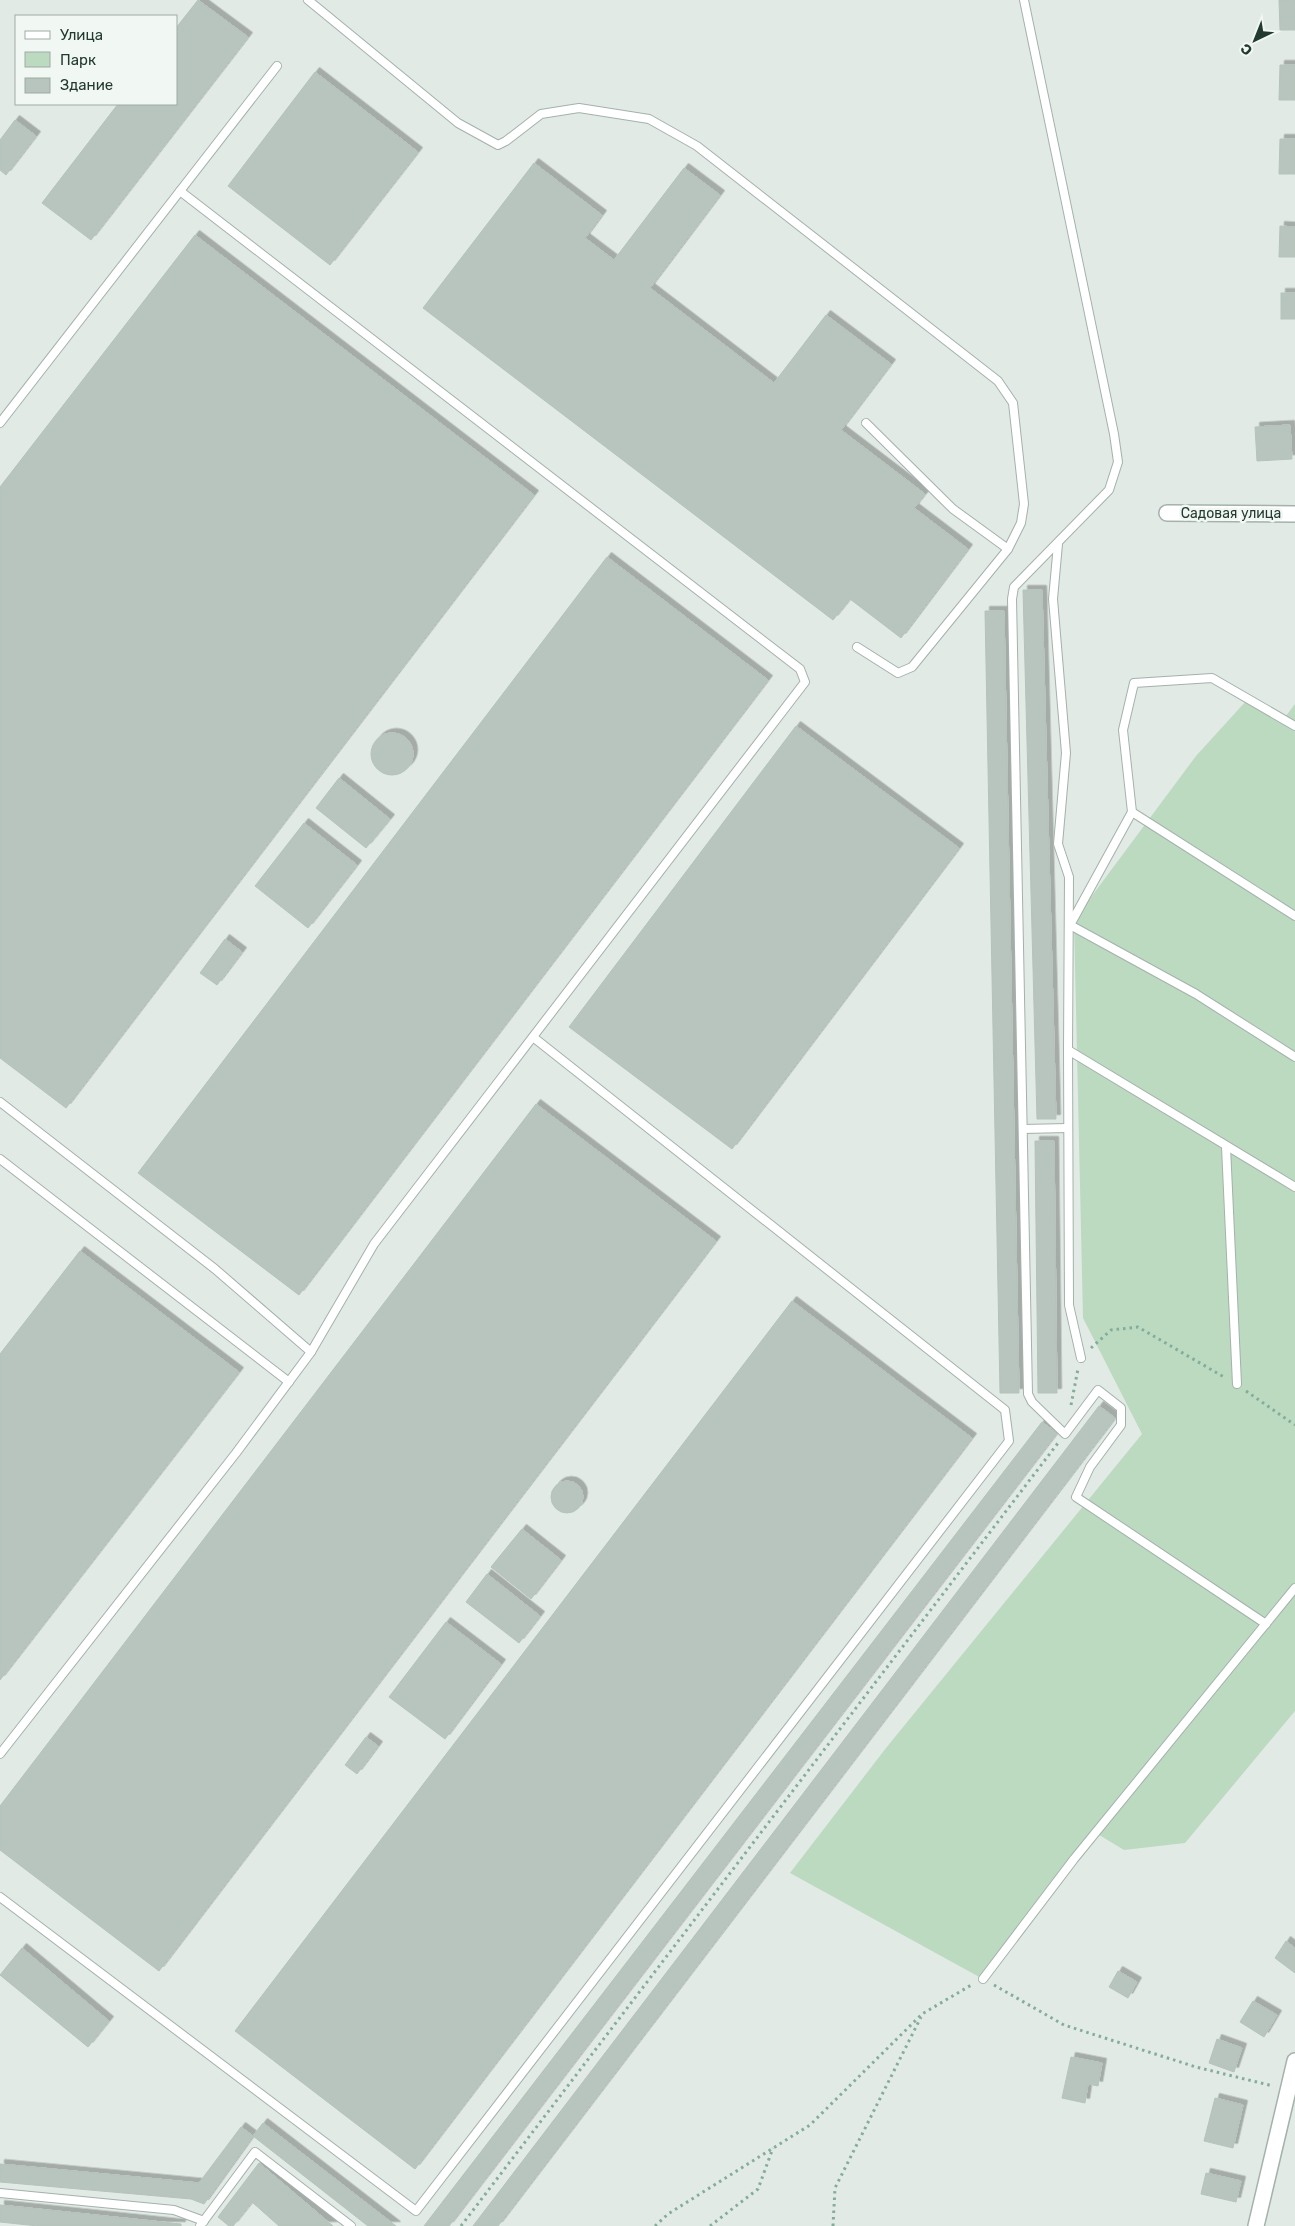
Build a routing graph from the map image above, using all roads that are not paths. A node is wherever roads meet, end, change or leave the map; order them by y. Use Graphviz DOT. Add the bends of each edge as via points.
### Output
graph roads {
  1 [pos="308,0"];
  2 [pos="1024,0"];
  3 [pos="277,66"];
  4 [pos="180,191"];
  5 [pos="0,423"];
  6 [pos="866,423"];
  7 [pos="1167,513"];
  8 [pos="1295,514"];
  9 [pos="1058,544"];
  10 [pos="1008,549"];
  11 [pos="857,647"];
  12 [pos="1295,726"];
  13 [pos="1132,812"];
  14 [pos="1295,916"];
  15 [pos="1070,925"];
  16 [pos="533,1037"];
  17 [pos="1068,1050"];
  18 [pos="1295,1057"];
  19 [pos="0,1102"];
  20 [pos="1068,1128"];
  21 [pos="1023,1129"];
  22 [pos="1226,1147"];
  23 [pos="0,1160"];
  24 [pos="1295,1187"];
  25 [pos="311,1352"];
  26 [pos="1081,1358"];
  27 [pos="289,1382"];
  28 [pos="1237,1384"];
  29 [pos="1295,1588"];
  30 [pos="1266,1624"];
  31 [pos="0,1754"];
  32 [pos="0,1897"];
  33 [pos="983,1979"];
  34 [pos="1295,2061"];
  35 [pos="0,2193"];
  36 [pos="202,2223"];
  37 [pos="351,2226"];
  38 [pos="1256,2226"];
  1 -- 10 [label="lane" via="458,123 498,145 541,114 579,108 649,119 689,141 998,381 1012,403 1024,504"];
  2 -- 9 [label="lane" via="1118,462 1109,490"];
  3 -- 4 [label="lane"];
  4 -- 5 [label="lane"];
  4 -- 16 [label="lane" via="800,669 805,682"];
  6 -- 10 [label="lane" via="954,509"];
  7 -- 8 [label="street, Садовая улица"];
  9 -- 15 [label="lane" via="1053,599 1066,753 1058,844 1069,877"];
  9 -- 21 [label="lane" via="1014,587 1012,599"];
  10 -- 11 [label="lane" via="912,667 898,673"];
  12 -- 13 [label="lane" via="1212,678 1134,683 1123,730"];
  13 -- 14 [label="lane"];
  13 -- 15 [label="lane"];
  15 -- 17 [label="lane"];
  15 -- 18 [label="lane" via="1196,994"];
  16 -- 25 [label="lane" via="374,1244"];
  16 -- 32 [label="lane" via="1005,1410 1009,1441 416,2211"];
  17 -- 20 [label="lane"];
  17 -- 22 [label="lane"];
  19 -- 25 [label="lane" via="215,1268"];
  20 -- 21 [label="lane"];
  20 -- 26 [label="lane" via="1070,1305"];
  21 -- 30 [label="lane" via="1028,1394 1065,1434 1098,1390 1121,1408 1121,1425 1090,1466 1076,1497"];
  22 -- 24 [label="lane"];
  22 -- 28 [label="lane"];
  23 -- 27 [label="lane"];
  25 -- 27 [label="lane"];
  27 -- 31 [label="lane"];
  29 -- 30 [label="lane"];
  30 -- 33 [label="lane" via="1074,1859"];
  34 -- 38 [label="street"];
  35 -- 36 [label="lane" via="174,2210"];
  36 -- 37 [label="lane" via="255,2152"];
}
